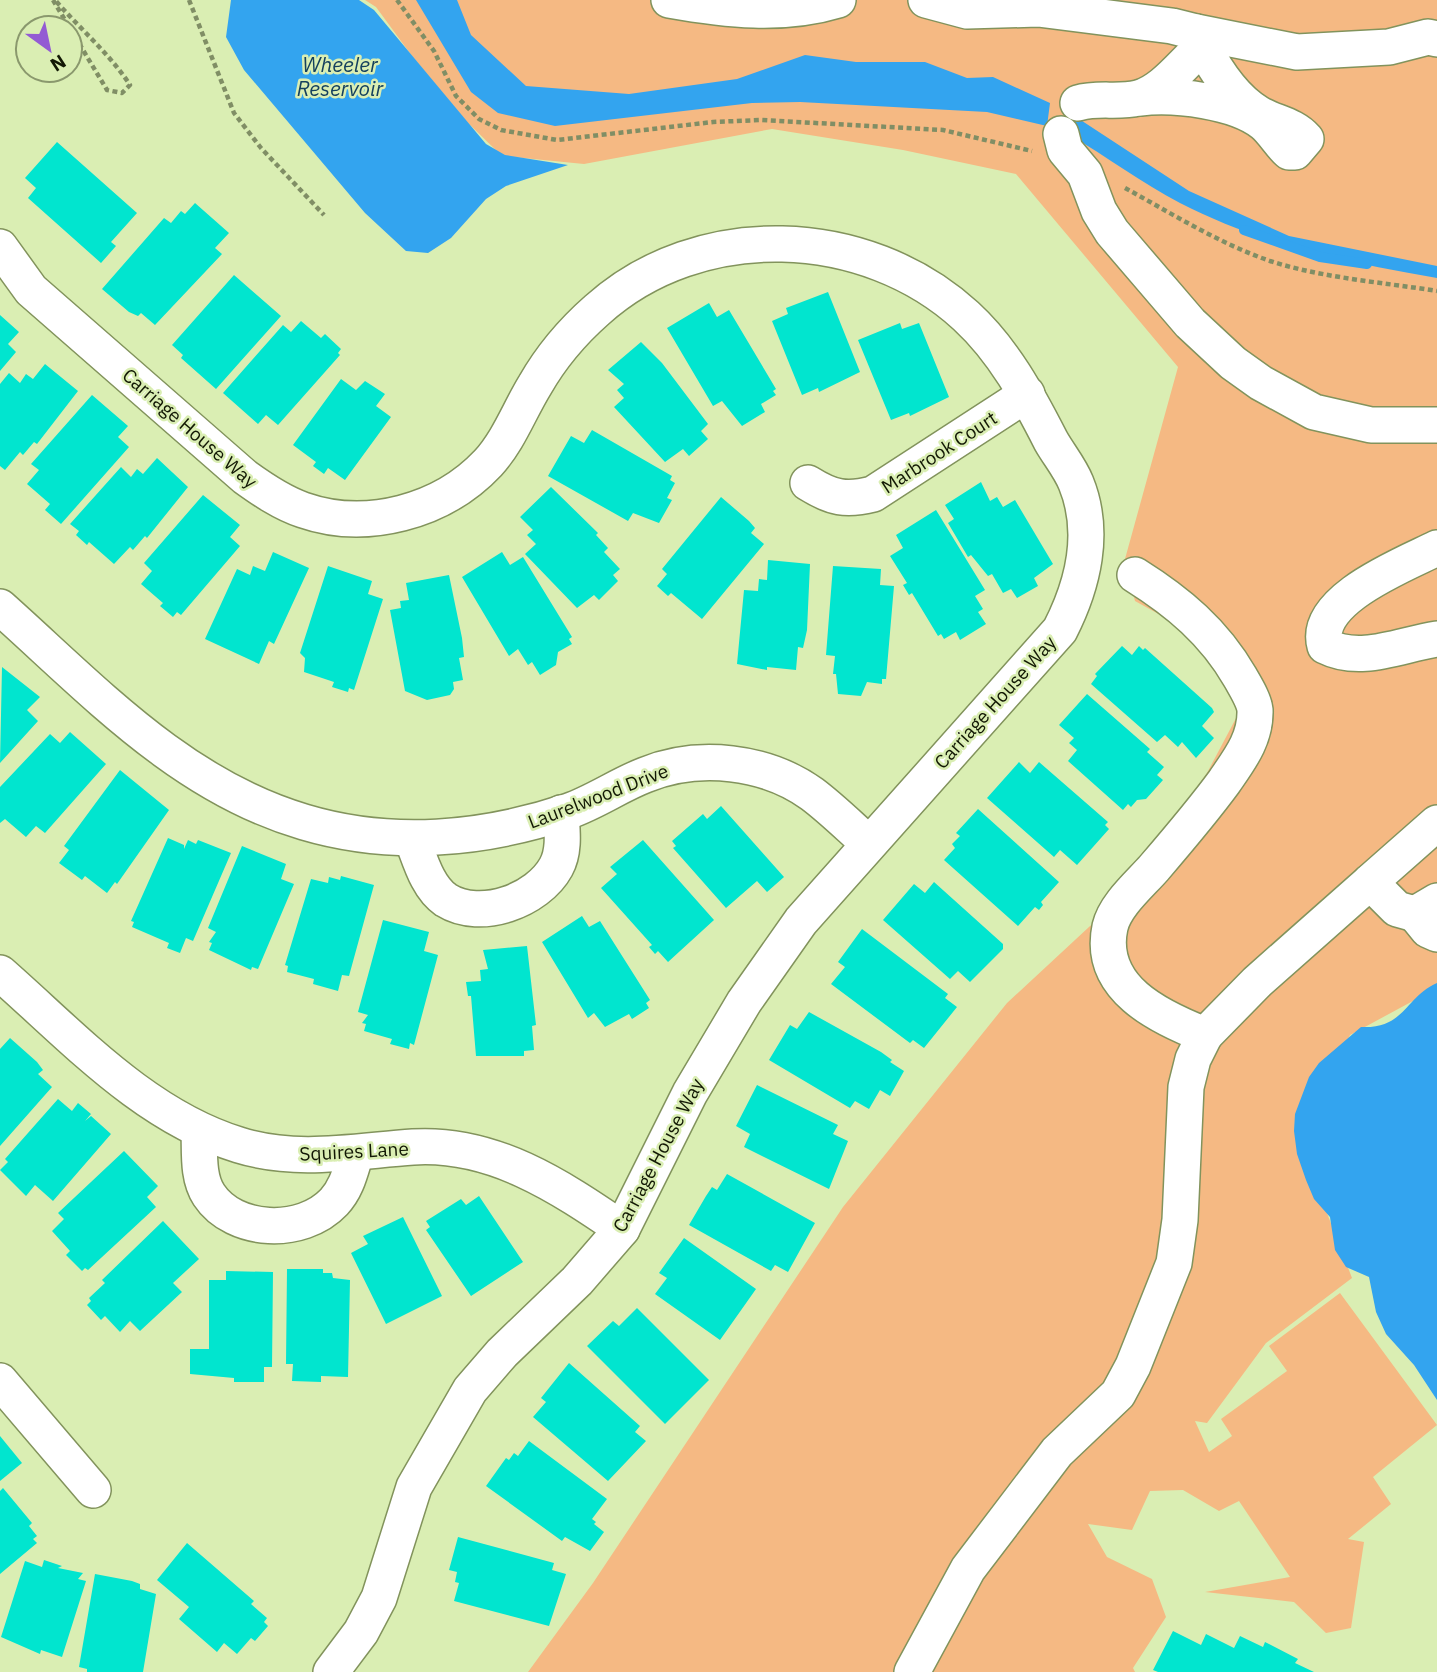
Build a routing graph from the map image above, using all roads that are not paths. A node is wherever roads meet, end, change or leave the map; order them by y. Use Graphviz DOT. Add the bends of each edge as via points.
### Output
graph roads {
  1 [pos="669,0"];
  2 [pos="838,0"];
  3 [pos="926,0"];
  4 [pos="1199,39"];
  5 [pos="1437,39"];
  6 [pos="1394,47"];
  7 [pos="1437,51"];
  8 [pos="1140,98"];
  9 [pos="1078,103"];
  10 [pos="1069,152"];
  11 [pos="0,247"];
  12 [pos="1027,394"];
  13 [pos="1437,425"];
  14 [pos="808,483"];
  15 [pos="1437,548"];
  16 [pos="1135,575"];
  17 [pos="0,607"];
  18 [pos="1437,639"];
  19 [pos="561,813"];
  20 [pos="1437,823"];
  21 [pos="412,839"];
  22 [pos="868,843"];
  23 [pos="1370,882"];
  24 [pos="1430,916"];
  25 [pos="0,973"];
  26 [pos="1205,1035"];
  27 [pos="199,1131"];
  28 [pos="356,1153"];
  29 [pos="622,1228"];
  30 [pos="0,1381"];
  31 [pos="93,1490"];
  32 [pos="331,1672"];
  33 [pos="912,1672"];
  1 -- 2 [label="street" via="761,11"];
  3 -- 4 [label="street" via="967,11 1060,11"];
  4 -- 6 [label="street" via="1297,52"];
  4 -- 8 [label="street" via="1168,79"];
  4 -- 8 [label="street" via="1229,87 1258,113 1300,132 1306,139 1301,147 1289,152 1266,125 1246,113 1199,100"];
  5 -- 6 [label="street" via="1428,37"];
  6 -- 7 [label="street" via="1415,53"];
  8 -- 9 [label="street" via="1095,98"];
  10 -- 13 [label="street" via="1099,211 1128,252 1214,347 1261,383 1314,412 1342,420"];
  11 -- 12 [label="street, Carriage House Way" via="31,290 245,477 303,510 341,518 378,519 417,510 457,490 488,464 560,346 598,309 668,265 710,251 754,244 799,244 847,252 894,268 966,316 999,351"];
  12 -- 14 [label="street, Marbrook Court" via="873,494 831,497"];
  12 -- 22 [label="street, Carriage House Way" via="1075,480 1084,506 1083,567 1077,596 1060,629"];
  15 -- 18 [label="street" via="1382,574 1345,600 1327,617 1321,633 1325,646 1342,654 1376,653"];
  16 -- 26 [label="street" via="1209,632 1228,656 1255,708 1252,735 1242,756 1209,804 1124,902 1110,925 1110,963 1121,984 1146,1007"];
  17 -- 21 [label="street, Laurelwood Drive" via="154,744 201,778 304,823"];
  19 -- 21 [label="street, Laurelwood Drive" via="465,836"];
  19 -- 21 [label="street" via="563,841 552,872 529,895 500,906 472,908 447,900 424,870"];
  19 -- 22 [label="street, Laurelwood Drive" via="647,774 715,762 780,777 811,794"];
  20 -- 23 [label="street"];
  22 -- 29 [label="street, Carriage House Way" via="801,921 744,1002 690,1093"];
  23 -- 24 [label="street" via="1396,909"];
  23 -- 26 [label="street" via="1257,982"];
  25 -- 27 [label="street, Squires Lane" via="125,1082"];
  26 -- 33 [label="street" via="1186,1087 1174,1263 1133,1366 1118,1394 1057,1452 968,1569"];
  27 -- 28 [label="street, Squires Lane" via="287,1155"];
  27 -- 28 [label="street" via="200,1169 207,1193 223,1211 243,1222 269,1226 315,1216 332,1205 346,1188"];
  28 -- 29 [label="street, Squires Lane" via="416,1147 462,1151 509,1163 554,1182"];
  29 -- 32 [label="street, Carriage House Way" via="470,1390 414,1487 379,1598"];
  30 -- 31 [label="street"];
}
